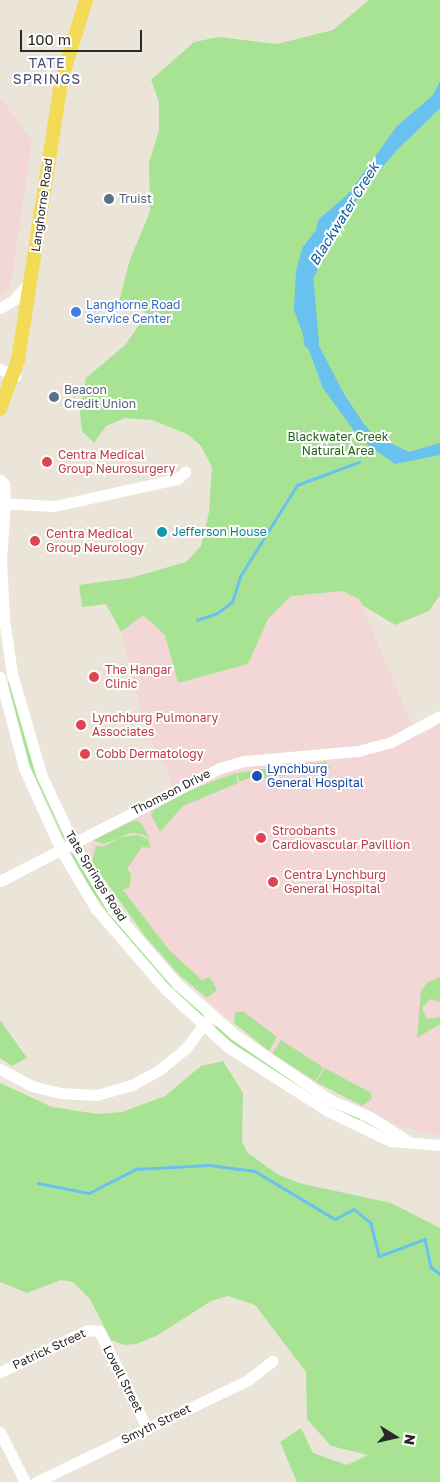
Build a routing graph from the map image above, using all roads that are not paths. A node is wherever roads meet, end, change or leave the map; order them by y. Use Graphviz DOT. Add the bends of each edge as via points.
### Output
graph roads {
  1 [pos="86,0"];
  2 [pos="30,280"];
  3 [pos="0,308"];
  4 [pos="0,369"];
  5 [pos="15,376"];
  6 [pos="0,409"];
  7 [pos="184,472"];
  8 [pos="0,480"];
  9 [pos="3,503"];
  10 [pos="0,677"];
  11 [pos="440,716"];
  12 [pos="73,843"];
  13 [pos="61,850"];
  14 [pos="0,881"];
  15 [pos="208,1013"];
  16 [pos="217,1021"];
  17 [pos="203,1027"];
  18 [pos="0,1069"];
  19 [pos="408,1141"];
  20 [pos="440,1145"];
  21 [pos="99,1331"];
  22 [pos="272,1361"];
  23 [pos="0,1372"];
  24 [pos="147,1428"];
  25 [pos="0,1432"];
  26 [pos="25,1482"];
  27 [pos="36,1482"];
  1 -- 2 [label="main road, Langhorne Road" via="55,110"];
  2 -- 3 [label="street" via="14,300"];
  2 -- 5 [label="main road, Langhorne Road"];
  4 -- 5 [label="street"];
  5 -- 6 [label="main road, Langhorne Road"];
  7 -- 9 [label="street" via="177,479 54,506"];
  8 -- 9 [label="street, Tate Springs Road" via="4,484"];
  9 -- 12 [label="street, Tate Springs Road" via="4,618 12,674 41,774"];
  10 -- 13 [label="street, Tate Springs Road" via="24,768"];
  11 -- 12 [label="street, Thomson Drive" via="391,742 358,751 245,761 220,768"];
  12 -- 13 [label="street, Thomson Drive"];
  12 -- 15 [label="street, Tate Springs Road" via="125,925"];
  13 -- 14 [label="street, Thomson Drive"];
  13 -- 17 [label="street, Tate Springs Road" via="96,909 118,938"];
  15 -- 16 [label="street, Tate Springs Road"];
  15 -- 17 [label="street"];
  16 -- 17 [label="street"];
  16 -- 19 [label="street, Tate Springs Road" via="283,1071"];
  17 -- 18 [label="street" via="186,1048 159,1070 132,1085 97,1095 61,1093 32,1086"];
  17 -- 19 [label="street, Tate Springs Road" via="255,1066 326,1110 390,1141"];
  19 -- 20 [label="street, Tate Springs Road"];
  21 -- 23 [label="street, Patrick Street" via="88,1330"];
  21 -- 24 [label="street, Lovell Street"];
  22 -- 24 [label="street, Smyth Street" via="248,1380"];
  24 -- 27 [label="street, Smyth Street"];
  25 -- 26 [label="street"];
}
